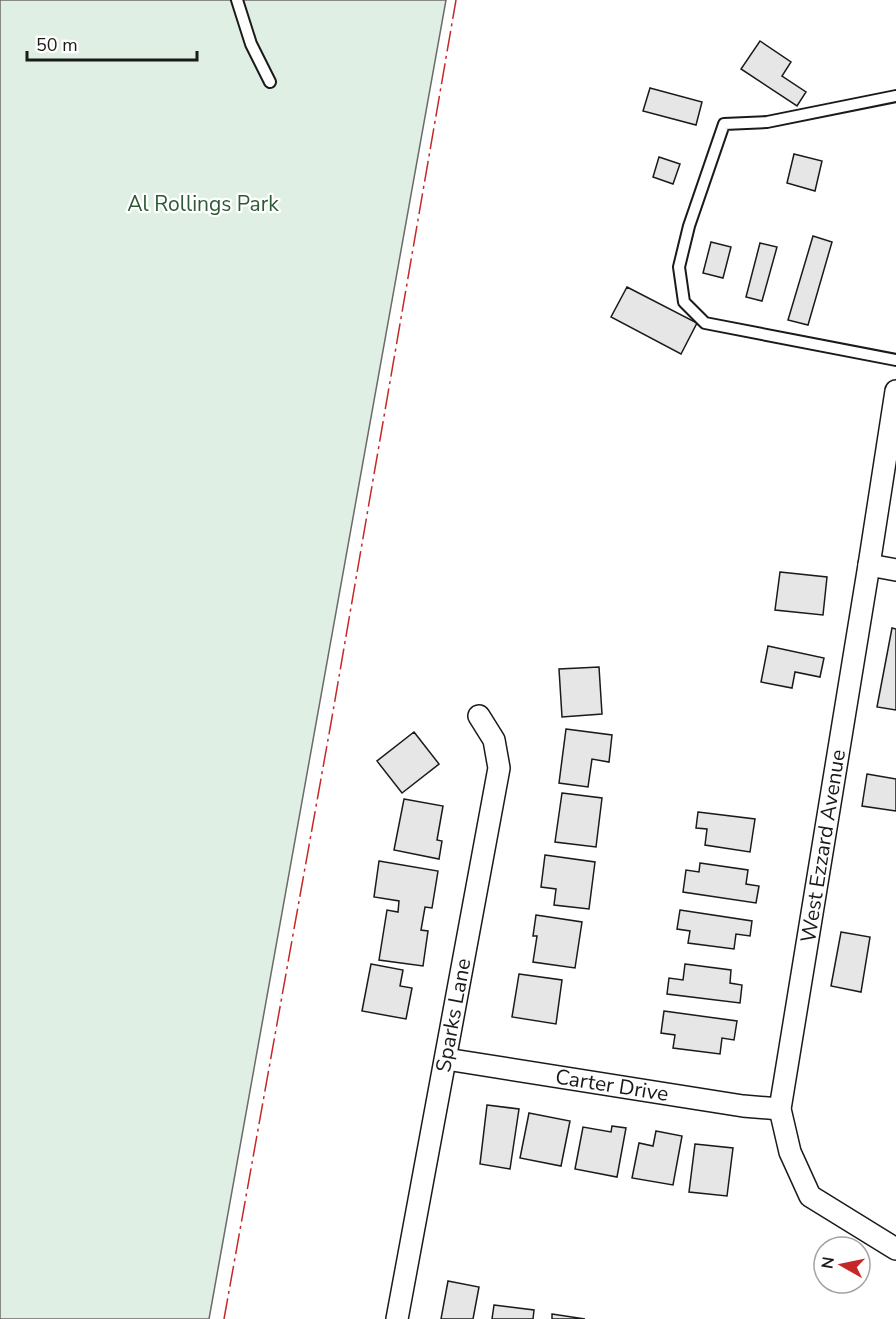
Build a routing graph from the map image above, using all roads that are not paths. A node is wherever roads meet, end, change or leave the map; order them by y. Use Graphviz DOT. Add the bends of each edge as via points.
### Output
graph roads {
  1 [pos="237,0"];
  2 [pos="270,82"];
  3 [pos="896,96"];
  4 [pos="896,360"];
  5 [pos="896,391"];
  6 [pos="869,565"];
  7 [pos="896,570"];
  8 [pos="479,716"];
  9 [pos="446,1059"];
  10 [pos="780,1109"];
  11 [pos="896,1249"];
  12 [pos="397,1319"];
  1 -- 2 [label="lane" via="251,44"];
  3 -- 4 [label="lane" via="767,122 724,124 679,267 684,302 705,323"];
  5 -- 6 [label="street, West Ezzard Avenue"];
  6 -- 7 [label="street"];
  6 -- 10 [label="street, West Ezzard Avenue"];
  8 -- 9 [label="street, Sparks Lane" via="494,740 499,768"];
  9 -- 10 [label="street, Carter Drive"];
  9 -- 12 [label="street, Sparks Lane"];
  10 -- 11 [label="street, West Ezzard Avenue" via="790,1152 810,1196"];
}
